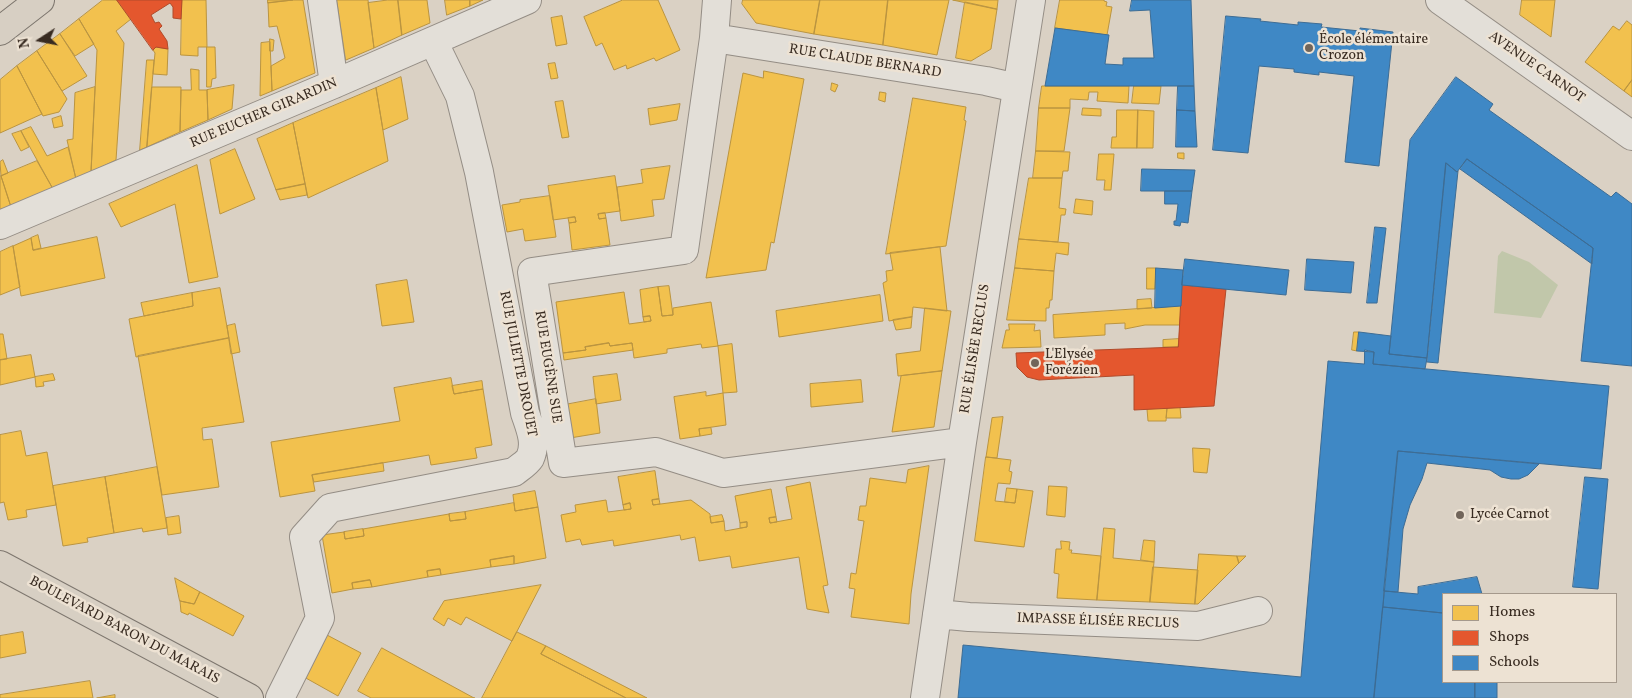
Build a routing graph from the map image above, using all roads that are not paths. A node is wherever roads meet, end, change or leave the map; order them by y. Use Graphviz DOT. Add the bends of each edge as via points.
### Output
graph roads {
  1 [pos="40,0"];
  2 [pos="322,0"];
  3 [pos="527,0"];
  4 [pos="718,0"];
  5 [pos="1031,0"];
  6 [pos="1440,0"];
  7 [pos="0,31"];
  8 [pos="714,38"];
  9 [pos="433,41"];
  10 [pos="334,84"];
  11 [pos="1017,88"];
  12 [pos="1632,136"];
  13 [pos="0,225"];
  14 [pos="962,442"];
  15 [pos="0,564"];
  16 [pos="1258,611"];
  17 [pos="937,614"];
  18 [pos="249,698"];
  19 [pos="280,698"];
  20 [pos="925,698"];
  1 -- 7 [label="main road"];
  2 -- 10 [label="street"];
  3 -- 9 [label="street, RUE EUCHER GIRARDIN"];
  4 -- 8 [label="street, RUE EUGÈNE SUE"];
  5 -- 11 [label="street, RUE ÉLISÉE RECLUS"];
  6 -- 12 [label="street, AVENUE CARNOT"];
  8 -- 11 [label="street, RUE CLAUDE BERNARD"];
  8 -- 14 [label="street, RUE EUGÈNE SUE" via="684,250 532,272 562,463 656,452 723,473"];
  9 -- 10 [label="street, RUE EUCHER GIRARDIN"];
  9 -- 19 [label="street, RUE JULIETTE DROUET" via="460,96 479,172 525,413 532,433 530,459 514,472 330,508 304,537 320,618"];
  10 -- 13 [label="street, RUE EUCHER GIRARDIN"];
  11 -- 14 [label="street, RUE ÉLISÉE RECLUS"];
  14 -- 17 [label="street, RUE ÉLISÉE RECLUS"];
  15 -- 18 [label="main road, BOULEVARD BARON DU MARAIS"];
  16 -- 17 [label="street, IMPASSE ÉLISÉE RECLUS" via="1198,626"];
  17 -- 20 [label="street, RUE ÉLISÉE RECLUS"];
}
